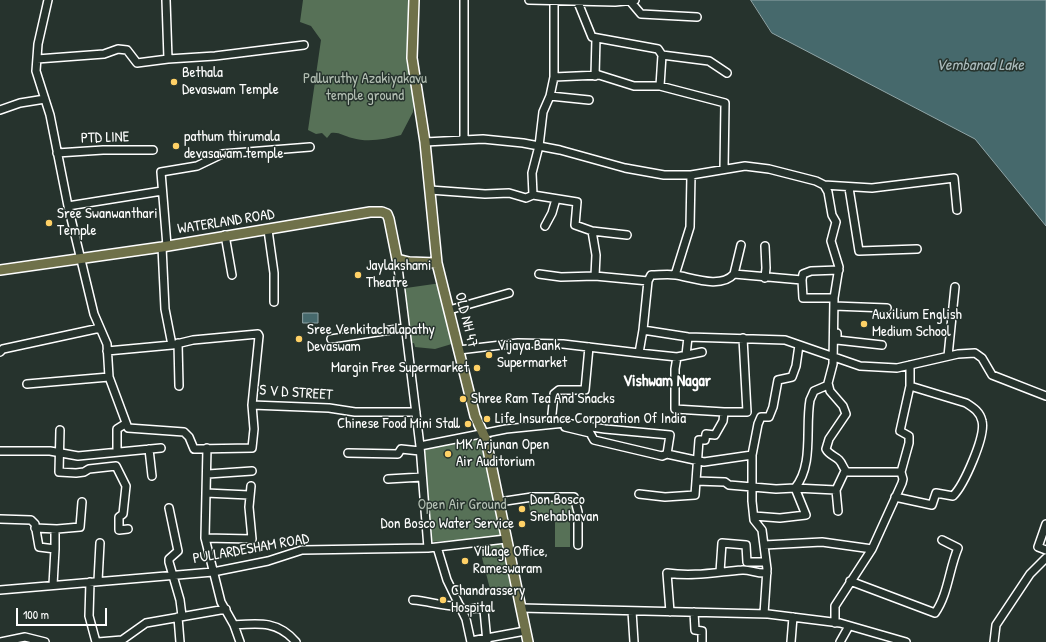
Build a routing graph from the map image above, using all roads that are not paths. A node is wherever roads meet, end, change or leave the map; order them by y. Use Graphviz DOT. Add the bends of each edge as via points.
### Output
graph roads {
  1 [pos="48,0"];
  2 [pos="166,0"];
  3 [pos="414,0"];
  4 [pos="464,0"];
  5 [pos="529,0"];
  6 [pos="577,0"];
  7 [pos="632,0"];
  8 [pos="554,1"];
  9 [pos="697,17"];
  10 [pos="596,38"];
  11 [pos="304,45"];
  12 [pos="662,55"];
  13 [pos="37,59"];
  14 [pos="168,59"];
  15 [pos="728,73"];
  16 [pos="595,76"];
  17 [pos="554,77"];
  18 [pos="660,86"];
  19 [pos="550,96"];
  20 [pos="45,99"];
  21 [pos="589,100"];
  22 [pos="0,110"];
  23 [pos="464,140"];
  24 [pos="425,142"];
  25 [pos="539,146"];
  26 [pos="310,147"];
  27 [pos="153,150"];
  28 [pos="58,153"];
  29 [pos="724,169"];
  30 [pos="691,175"];
  31 [pos="824,185"];
  32 [pos="849,188"];
  33 [pos="162,190"];
  34 [pos="430,190"];
  35 [pos="533,195"];
  36 [pos="556,199"];
  37 [pos="68,206"];
  38 [pos="957,210"];
  39 [pos="545,226"];
  40 [pos="268,230"];
  41 [pos="592,231"];
  42 [pos="225,235"];
  43 [pos="627,235"];
  44 [pos="740,245"];
  45 [pos="164,246"];
  46 [pos="765,246"];
  47 [pos="917,249"];
  48 [pos="82,259"];
  49 [pos="397,259"];
  50 [pos="437,263"];
  51 [pos="0,270"];
  52 [pos="839,270"];
  53 [pos="539,274"];
  54 [pos="734,274"];
  55 [pos="232,275"];
  56 [pos="674,275"];
  57 [pos="595,276"];
  58 [pos="765,278"];
  59 [pos="802,280"];
  60 [pos="648,281"];
  61 [pos="955,287"];
  62 [pos="509,293"];
  63 [pos="834,298"];
  64 [pos="274,302"];
  65 [pos="836,306"];
  66 [pos="887,308"];
  67 [pos="449,310"];
  68 [pos="100,328"];
  69 [pos="404,328"];
  70 [pos="643,330"];
  71 [pos="688,337"];
  72 [pos="743,338"];
  73 [pos="331,340"];
  74 [pos="175,344"];
  75 [pos="799,345"];
  76 [pos="882,345"];
  77 [pos="589,347"];
  78 [pos="459,350"];
  79 [pos="107,351"];
  80 [pos="0,352"];
  81 [pos="639,352"];
  82 [pos="702,352"];
  83 [pos="686,355"];
  84 [pos="832,356"];
  85 [pos="948,356"];
  86 [pos="677,357"];
  87 [pos="910,365"];
  88 [pos="109,377"];
  89 [pos="27,384"];
  90 [pos="828,385"];
  91 [pos="179,386"];
  92 [pos="910,386"];
  93 [pos="1046,396"];
  94 [pos="252,405"];
  95 [pos="416,412"];
  96 [pos="724,412"];
  97 [pos="565,423"];
  98 [pos="125,424"];
  99 [pos="551,424"];
  100 [pos="60,430"];
  101 [pos="482,434"];
  102 [pos="162,448"];
  103 [pos="207,448"];
  104 [pos="420,448"];
  105 [pos="149,449"];
  106 [pos="0,451"];
  107 [pos="117,452"];
  108 [pos="60,453"];
  109 [pos="348,453"];
  110 [pos="667,454"];
  111 [pos="752,455"];
  112 [pos="698,461"];
  113 [pos="252,471"];
  114 [pos="845,471"];
  115 [pos="901,472"];
  116 [pos="208,474"];
  117 [pos="152,476"];
  118 [pos="422,477"];
  119 [pos="388,479"];
  120 [pos="696,481"];
  121 [pos="251,486"];
  122 [pos="752,486"];
  123 [pos="795,488"];
  124 [pos="836,490"];
  125 [pos="206,493"];
  126 [pos="639,494"];
  127 [pos="250,495"];
  128 [pos="895,497"];
  129 [pos="82,502"];
  130 [pos="499,502"];
  131 [pos="169,508"];
  132 [pos="838,511"];
  133 [pos="754,516"];
  134 [pos="0,520"];
  135 [pos="1046,524"];
  136 [pos="35,528"];
  137 [pos="56,529"];
  138 [pos="128,529"];
  139 [pos="205,538"];
  140 [pos="506,539"];
  141 [pos="942,540"];
  142 [pos="100,543"];
  143 [pos="578,545"];
  144 [pos="764,545"];
  145 [pos="437,547"];
  146 [pos="55,548"];
  147 [pos="428,548"];
  148 [pos="872,549"];
  149 [pos="1046,550"];
  150 [pos="1046,558"];
  151 [pos="766,562"];
  152 [pos="213,572"];
  153 [pos="720,572"];
  154 [pos="767,573"];
  155 [pos="172,574"];
  156 [pos="850,581"];
  157 [pos="94,582"];
  158 [pos="53,585"];
  159 [pos="0,590"];
  160 [pos="413,600"];
  161 [pos="461,608"];
  162 [pos="521,608"];
  163 [pos="226,609"];
  164 [pos="632,611"];
  165 [pos="670,612"];
  166 [pos="694,612"];
  167 [pos="764,614"];
  168 [pos="180,616"];
  169 [pos="794,617"];
  170 [pos="835,623"];
  171 [pos="234,624"];
  172 [pos="848,626"];
  173 [pos="525,631"];
  174 [pos="487,640"];
  175 [pos="471,641"];
  176 [pos="0,642"];
  177 [pos="45,642"];
  178 [pos="97,642"];
  179 [pos="180,642"];
  180 [pos="240,642"];
  181 [pos="296,642"];
  182 [pos="528,642"];
  183 [pos="634,642"];
  184 [pos="702,642"];
  185 [pos="792,642"];
  186 [pos="840,642"];
  187 [pos="906,642"];
  188 [pos="994,642"];
  1 -- 13 [label="street"];
  2 -- 14 [label="street"];
  3 -- 24 [label="main road, OLD NH 47" via="412,58"];
  4 -- 23 [label="street"];
  5 -- 8 [label="street"];
  6 -- 7 [label="street"];
  6 -- 8 [label="street"];
  6 -- 10 [label="street" via="592,37"];
  7 -- 9 [label="street" via="641,14"];
  8 -- 17 [label="street"];
  10 -- 12 [label="street" via="658,50"];
  10 -- 16 [label="street"];
  11 -- 14 [label="street"];
  12 -- 15 [label="street" via="709,60"];
  12 -- 18 [label="street"];
  13 -- 14 [label="street" via="104,54 118,49 128,50 137,63"];
  13 -- 20 [label="street" via="36,71"];
  16 -- 17 [label="street"];
  16 -- 18 [label="street" via="634,86"];
  17 -- 19 [label="street"];
  18 -- 29 [label="street" via="725,103"];
  19 -- 21 [label="street"];
  19 -- 25 [label="street" via="544,112"];
  20 -- 22 [label="street" via="20,103"];
  20 -- 28 [label="street"];
  23 -- 24 [label="street"];
  23 -- 25 [label="street" via="483,139"];
  24 -- 34 [label="main road, OLD NH 47"];
  25 -- 30 [label="street" via="625,168 664,175"];
  25 -- 35 [label="street" via="532,173"];
  26 -- 33 [label="street" via="222,154 197,166 161,172"];
  27 -- 28 [label="street, PTD LINE"];
  28 -- 37 [label="street"];
  29 -- 30 [label="street"];
  29 -- 31 [label="street" via="745,166 769,169"];
  30 -- 56 [label="street" via="690,227"];
  31 -- 32 [label="street"];
  31 -- 52 [label="street" via="836,222 831,241"];
  32 -- 38 [label="street" via="872,188 954,178"];
  32 -- 47 [label="street" via="859,251"];
  33 -- 37 [label="street"];
  33 -- 45 [label="street"];
  34 -- 35 [label="street" via="509,193 526,198"];
  34 -- 50 [label="main road, OLD NH 47"];
  35 -- 36 [label="street"];
  36 -- 39 [label="street"];
  36 -- 41 [label="street" via="576,202 575,225"];
  37 -- 48 [label="street"];
  40 -- 42 [label="main road, WATERLAND ROAD"];
  40 -- 49 [label="main road, WATERLAND ROAD" via="382,212 389,218"];
  40 -- 64 [label="street" via="274,273"];
  41 -- 43 [label="street"];
  41 -- 57 [label="street" via="596,255"];
  42 -- 45 [label="main road, WATERLAND ROAD"];
  42 -- 55 [label="street"];
  44 -- 54 [label="street"];
  45 -- 48 [label="main road, WATERLAND ROAD"];
  45 -- 74 [label="street" via="165,309"];
  46 -- 58 [label="street"];
  48 -- 51 [label="main road, WATERLAND ROAD"];
  48 -- 68 [label="street" via="94,314"];
  49 -- 50 [label="main road"];
  49 -- 69 [label="street"];
  50 -- 67 [label="main road, OLD NH 47"];
  52 -- 59 [label="street" via="811,271 803,274"];
  52 -- 63 [label="street"];
  53 -- 57 [label="street" via="561,277"];
  54 -- 56 [label="street" via="729,279 719,282"];
  54 -- 58 [label="street"];
  56 -- 60 [label="street" via="651,275"];
  57 -- 60 [label="street"];
  58 -- 59 [label="street"];
  59 -- 63 [label="street" via="803,298"];
  60 -- 70 [label="street"];
  61 -- 85 [label="street"];
  62 -- 67 [label="street"];
  63 -- 65 [label="street"];
  65 -- 66 [label="street"];
  65 -- 76 [label="street" via="837,340"];
  65 -- 84 [label="street"];
  67 -- 78 [label="main road, OLD NH 47"];
  68 -- 79 [label="street"];
  68 -- 80 [label="street"];
  69 -- 73 [label="street"];
  69 -- 95 [label="street"];
  70 -- 71 [label="street"];
  70 -- 81 [label="street"];
  71 -- 72 [label="street"];
  71 -- 83 [label="street"];
  72 -- 75 [label="street" via="785,340"];
  72 -- 96 [label="street" via="747,412"];
  74 -- 79 [label="street, S V D STREET"];
  74 -- 91 [label="street"];
  74 -- 94 [label="street, S V D STREET" via="258,334"];
  75 -- 84 [label="street"];
  75 -- 111 [label="street" via="792,377 778,380 769,417 761,417 758,424"];
  77 -- 78 [label="street" via="518,343"];
  77 -- 81 [label="street"];
  77 -- 99 [label="street" via="584,390 559,390 554,394"];
  78 -- 101 [label="main road, OLD NH 47"];
  79 -- 88 [label="street"];
  81 -- 86 [label="street"];
  82 -- 83 [label="street"];
  83 -- 86 [label="street"];
  84 -- 87 [label="street" via="860,366 897,368"];
  84 -- 90 [label="street" via="833,364"];
  85 -- 87 [label="street"];
  85 -- 93 [label="street" via="979,354 992,375"];
  86 -- 96 [label="street" via="675,409"];
  87 -- 92 [label="street"];
  88 -- 89 [label="street"];
  88 -- 98 [label="street"];
  90 -- 114 [label="street" via="846,414 829,438 826,449 838,459"];
  90 -- 123 [label="street" via="814,391 810,400 806,466 803,479"];
  92 -- 115 [label="street" via="900,431 909,436"];
  92 -- 128 [label="street" via="972,407 980,413 983,436 964,479 953,496 936,493 932,505"];
  94 -- 95 [label="street, S V D STREET" via="329,408 355,412"];
  94 -- 103 [label="street" via="252,448"];
  95 -- 104 [label="street"];
  96 -- 112 [label="street" via="715,435 706,434 705,440 699,440"];
  97 -- 99 [label="street"];
  97 -- 110 [label="street" via="565,427 590,433 594,440 662,456"];
  97 -- 110 [label="street" via="670,435"];
  98 -- 103 [label="street" via="131,429 184,432 194,449"];
  98 -- 107 [label="street" via="117,429"];
  99 -- 101 [label="street"];
  100 -- 108 [label="street"];
  101 -- 104 [label="street"];
  101 -- 130 [label="main road, OLD NH 47" via="486,440"];
  102 -- 105 [label="street"];
  103 -- 116 [label="street"];
  104 -- 109 [label="street" via="401,450 398,454"];
  104 -- 118 [label="street"];
  105 -- 107 [label="street"];
  105 -- 117 [label="street"];
  106 -- 108 [label="street" via="50,450"];
  107 -- 108 [label="street" via="78,456"];
  108 -- 138 [label="street" via="59,472 76,473 116,466 126,486 122,514 118,517 118,528"];
  110 -- 112 [label="street"];
  111 -- 112 [label="street"];
  111 -- 122 [label="street"];
  112 -- 120 [label="street"];
  113 -- 116 [label="street"];
  114 -- 115 [label="street"];
  114 -- 124 [label="street"];
  115 -- 128 [label="street" via="902,483"];
  116 -- 125 [label="street"];
  118 -- 119 [label="street"];
  118 -- 147 [label="street"];
  120 -- 122 [label="street"];
  120 -- 126 [label="street" via="695,494 665,497"];
  121 -- 127 [label="street"];
  122 -- 123 [label="street"];
  122 -- 133 [label="street"];
  123 -- 124 [label="street"];
  123 -- 133 [label="street" via="806,515 780,518"];
  124 -- 132 [label="street"];
  125 -- 127 [label="street"];
  125 -- 139 [label="street"];
  127 -- 139 [label="street" via="252,539"];
  128 -- 148 [label="street"];
  129 -- 137 [label="street" via="80,527"];
  130 -- 140 [label="main road, OLD NH 47"];
  130 -- 143 [label="street" via="532,497 574,497 578,512"];
  131 -- 155 [label="street" via="178,551 169,559"];
  133 -- 144 [label="street" via="762,530"];
  134 -- 136 [label="street" via="31,520"];
  135 -- 149 [label="street" via="1038,547"];
  136 -- 137 [label="street"];
  136 -- 146 [label="street" via="39,547"];
  137 -- 146 [label="street"];
  139 -- 152 [label="street"];
  140 -- 145 [label="street, PULLARDESHAM ROAD"];
  140 -- 162 [label="main road, OLD NH 47"];
  141 -- 156 [label="street" via="958,548 948,574 942,603 935,613"];
  142 -- 157 [label="street"];
  144 -- 148 [label="street" via="822,542"];
  144 -- 151 [label="street"];
  145 -- 147 [label="street, PULLARDESHAM ROAD"];
  145 -- 161 [label="street" via="447,580"];
  146 -- 158 [label="street"];
  147 -- 152 [label="street, PULLARDESHAM ROAD" via="302,550 268,561"];
  148 -- 156 [label="street"];
  150 -- 188 [label="street" via="1030,574 1007,607 996,626"];
  151 -- 153 [label="street" via="747,562 746,545 722,543"];
  151 -- 154 [label="street"];
  152 -- 155 [label="street, PULLARDESHAM ROAD"];
  152 -- 163 [label="street" via="221,602"];
  153 -- 154 [label="street" via="744,570 756,574"];
  153 -- 165 [label="street" via="685,576 667,573"];
  154 -- 167 [label="street"];
  155 -- 157 [label="street, PULLARDESHAM ROAD"];
  155 -- 168 [label="street" via="180,600"];
  156 -- 170 [label="street" via="835,606"];
  157 -- 158 [label="street, PULLARDESHAM ROAD"];
  157 -- 178 [label="street" via="89,616"];
  158 -- 159 [label="street, PULLARDESHAM ROAD"];
  160 -- 161 [label="street"];
  161 -- 174 [label="street" via="484,610"];
  161 -- 175 [label="street"];
  162 -- 164 [label="street"];
  162 -- 173 [label="main road, OLD NH 47"];
  163 -- 168 [label="street"];
  163 -- 171 [label="street"];
  164 -- 165 [label="street"];
  164 -- 183 [label="street"];
  165 -- 166 [label="street"];
  166 -- 167 [label="street"];
  166 -- 184 [label="street" via="695,630 702,631"];
  167 -- 169 [label="street"];
  168 -- 178 [label="street" via="146,623 122,640"];
  168 -- 179 [label="street"];
  169 -- 170 [label="street"];
  169 -- 185 [label="street"];
  170 -- 172 [label="street"];
  171 -- 180 [label="street"];
  171 -- 181 [label="street" via="277,626 287,631"];
  172 -- 186 [label="street"];
  172 -- 187 [label="street"];
  173 -- 174 [label="street"];
  173 -- 182 [label="main road, OLD NH 47"];
  174 -- 175 [label="street"];
  176 -- 177 [label="street" via="25,637"];
}
